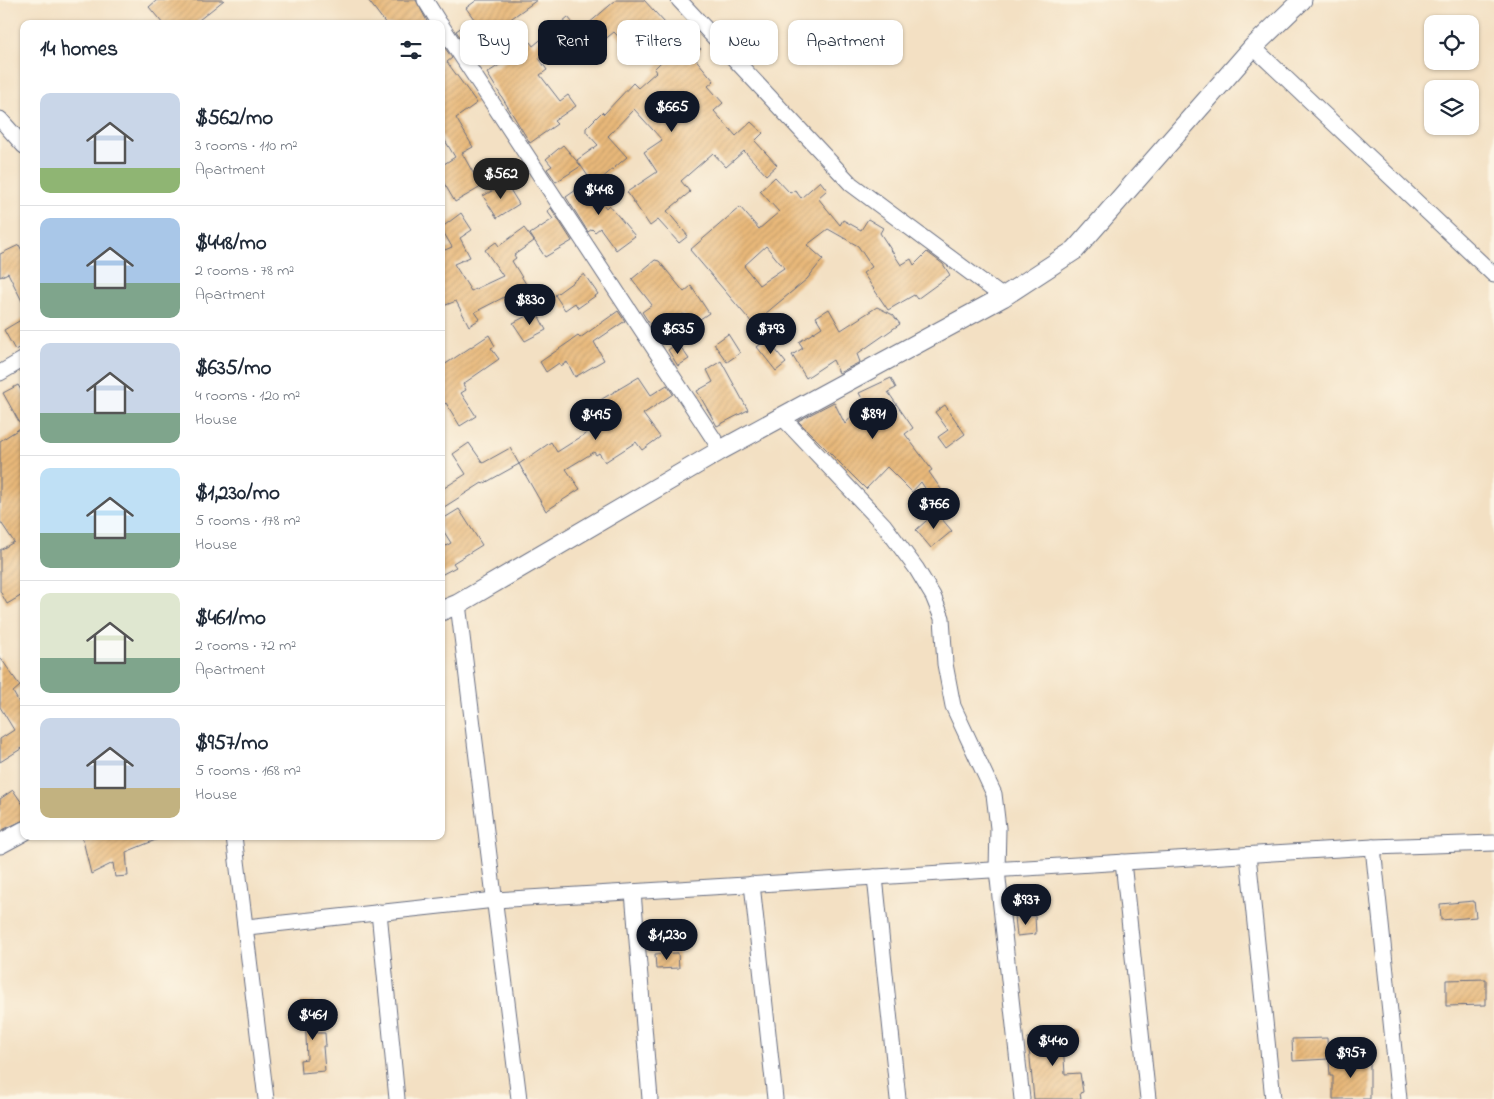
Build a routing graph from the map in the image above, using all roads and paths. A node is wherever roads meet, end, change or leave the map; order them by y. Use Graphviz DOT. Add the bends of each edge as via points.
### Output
graph roads {
  1 [pos="425,0"];
  2 [pos="679,0"];
  3 [pos="1302,0"];
  4 [pos="438,20"];
  5 [pos="445,30"];
  6 [pos="1253,47"];
  7 [pos="0,119"];
  8 [pos="20,142"];
  9 [pos="1494,274"];
  10 [pos="1003,297"];
  11 [pos="20,361"];
  12 [pos="0,373"];
  13 [pos="782,417"];
  14 [pos="721,450"];
  15 [pos="450,608"];
  16 [pos="20,833"];
  17 [pos="235,840"];
  18 [pos="1494,843"];
  19 [pos="0,844"];
  20 [pos="1373,848"];
  21 [pos="1248,855"];
  22 [pos="1123,862"];
  23 [pos="997,870"];
  24 [pos="875,877"];
  25 [pos="752,884"];
  26 [pos="633,892"];
  27 [pos="495,900"];
  28 [pos="379,912"];
  29 [pos="247,927"];
  30 [pos="266,1099"];
  31 [pos="396,1099"];
  32 [pos="520,1099"];
  33 [pos="650,1099"];
  34 [pos="775,1099"];
  35 [pos="898,1099"];
  36 [pos="1022,1099"];
  37 [pos="1148,1099"];
  38 [pos="1273,1099"];
  39 [pos="1399,1099"];
  1 -- 4 [label="street"];
  2 -- 10 [label="street" via="851,184"];
  3 -- 6 [label="street"];
  5 -- 14 [label="street"];
  6 -- 9 [label="street"];
  6 -- 10 [label="street" via="1075,250"];
  7 -- 8 [label="street"];
  10 -- 13 [label="street"];
  11 -- 12 [label="street"];
  13 -- 14 [label="street"];
  13 -- 23 [label="street" via="884,525 933,596 942,618 945,664 953,706 994,794 998,828"];
  14 -- 15 [label="street"];
  15 -- 27 [label="street"];
  16 -- 19 [label="street"];
  17 -- 29 [label="street"];
  18 -- 20 [label="street"];
  20 -- 21 [label="street"];
  20 -- 39 [label="street"];
  21 -- 22 [label="street"];
  21 -- 38 [label="street"];
  22 -- 23 [label="street"];
  22 -- 37 [label="street"];
  23 -- 24 [label="street"];
  23 -- 36 [label="street"];
  24 -- 25 [label="street"];
  24 -- 35 [label="street"];
  25 -- 26 [label="street"];
  25 -- 34 [label="street"];
  26 -- 27 [label="street"];
  26 -- 33 [label="street"];
  27 -- 28 [label="street"];
  27 -- 32 [label="street"];
  28 -- 29 [label="street"];
  28 -- 31 [label="street"];
  29 -- 30 [label="street"];
}
